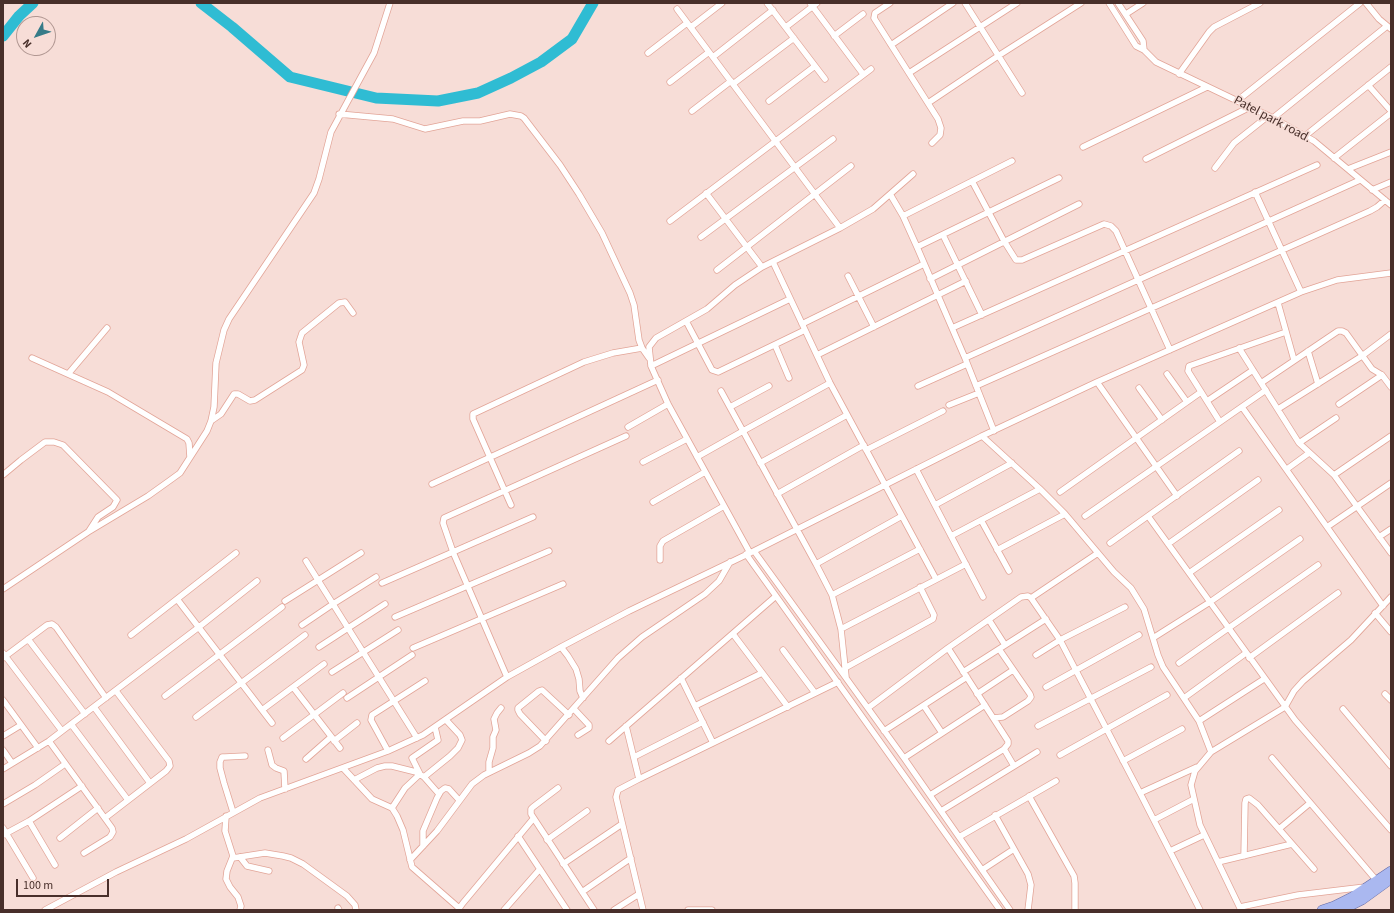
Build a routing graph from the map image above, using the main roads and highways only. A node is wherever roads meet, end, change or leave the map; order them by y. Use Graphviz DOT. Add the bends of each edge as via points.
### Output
graph roads {
  1 [pos="1391,871"];
  2 [pos="1391,879"];
  3 [pos="1322,910"];
  4 [pos="1342,910"];
  1 -- 3 [label="main road" via="1352,897"];
  2 -- 4 [label="main road" via="1362,900"];
}
